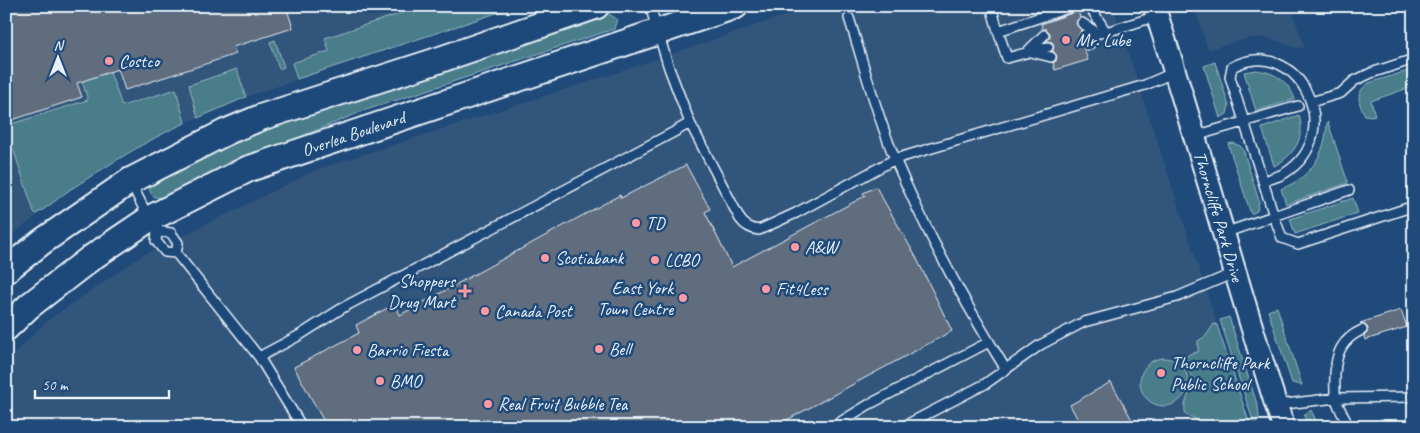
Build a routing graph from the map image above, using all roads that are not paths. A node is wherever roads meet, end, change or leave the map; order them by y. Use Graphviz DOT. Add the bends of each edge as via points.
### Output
graph roads {
  1 [pos="596,6"];
  2 [pos="650,6"];
  3 [pos="735,6"];
  4 [pos="991,6"];
  5 [pos="1074,6"];
  6 [pos="1087,6"];
  7 [pos="1061,8"];
  8 [pos="1156,11"];
  9 [pos="849,18"];
  10 [pos="1082,23"];
  11 [pos="998,31"];
  12 [pos="1101,32"];
  13 [pos="657,33"];
  14 [pos="1044,34"];
  15 [pos="1085,35"];
  16 [pos="1089,46"];
  17 [pos="1048,47"];
  18 [pos="1028,51"];
  19 [pos="1051,57"];
  20 [pos="1414,59"];
  21 [pos="1175,72"];
  22 [pos="1312,102"];
  23 [pos="1298,106"];
  24 [pos="690,122"];
  25 [pos="1244,122"];
  26 [pos="1195,136"];
  27 [pos="895,159"];
  28 [pos="130,181"];
  29 [pos="1263,181"];
  30 [pos="1349,190"];
  31 [pos="1414,206"];
  32 [pos="1274,216"];
  33 [pos="153,225"];
  34 [pos="1223,234"];
  35 [pos="176,253"];
  36 [pos="6,270"];
  37 [pos="1234,273"];
  38 [pos="6,328"];
  39 [pos="1362,330"];
  40 [pos="989,342"];
  41 [pos="258,357"];
  42 [pos="1005,368"];
  43 [pos="1414,397"];
  44 [pos="1336,398"];
  45 [pos="1276,405"];
  46 [pos="302,427"];
  47 [pos="832,427"];
  48 [pos="902,427"];
  49 [pos="1284,427"];
  50 [pos="1349,427"];
  1 -- 28 [label="main road" via="262,117"];
  2 -- 13 [label="lane"];
  3 -- 13 [label="main road, Overlea Boulevard"];
  4 -- 11 [label="lane"];
  5 -- 7 [label="lane"];
  6 -- 12 [label="lane" via="1092,10"];
  7 -- 11 [label="lane"];
  8 -- 12 [label="lane"];
  8 -- 21 [label="street, Thorncliffe Park Drive"];
  9 -- 27 [label="lane"];
  10 -- 12 [label="lane"];
  11 -- 18 [label="lane" via="1007,58"];
  12 -- 15 [label="lane"];
  12 -- 16 [label="lane"];
  13 -- 24 [label="lane"];
  13 -- 33 [label="main road, Overlea Boulevard" via="248,169"];
  14 -- 18 [label="lane"];
  17 -- 18 [label="lane"];
  18 -- 19 [label="lane"];
  20 -- 22 [label="lane" via="1371,73 1354,81 1341,93"];
  21 -- 26 [label="street, Thorncliffe Park Drive"];
  21 -- 27 [label="lane" via="1145,85"];
  22 -- 25 [label="lane" via="1304,87 1284,68 1259,60 1242,62 1232,67 1230,77"];
  22 -- 29 [label="lane" via="1314,121 1308,150 1284,174"];
  23 -- 25 [label="lane"];
  24 -- 27 [label="lane" via="740,219 752,229 759,230 796,213"];
  24 -- 41 [label="lane" via="344,307"];
  25 -- 26 [label="lane"];
  25 -- 29 [label="lane"];
  26 -- 34 [label="street, Thorncliffe Park Drive"];
  27 -- 40 [label="lane" via="937,250"];
  28 -- 33 [label="lane"];
  28 -- 36 [label="main road"];
  29 -- 32 [label="lane"];
  30 -- 32 [label="lane"];
  31 -- 32 [label="lane" via="1298,244 1282,238"];
  32 -- 34 [label="lane"];
  33 -- 35 [label="lane" via="171,234 178,243"];
  33 -- 35 [label="lane" via="156,241 164,252"];
  33 -- 38 [label="main road, Overlea Boulevard" via="91,258"];
  34 -- 37 [label="street, Thorncliffe Park Drive"];
  35 -- 41 [label="lane"];
  37 -- 42 [label="lane" via="1177,297 1084,322"];
  37 -- 45 [label="street, Thorncliffe Park Drive"];
  39 -- 44 [label="lane" via="1346,340 1338,352"];
  40 -- 42 [label="lane"];
  40 -- 47 [label="lane"];
  41 -- 46 [label="lane"];
  42 -- 48 [label="lane" via="985,384"];
  43 -- 44 [label="lane"];
  44 -- 45 [label="lane"];
  44 -- 50 [label="lane"];
  45 -- 49 [label="street, Thorncliffe Park Drive"];
}
